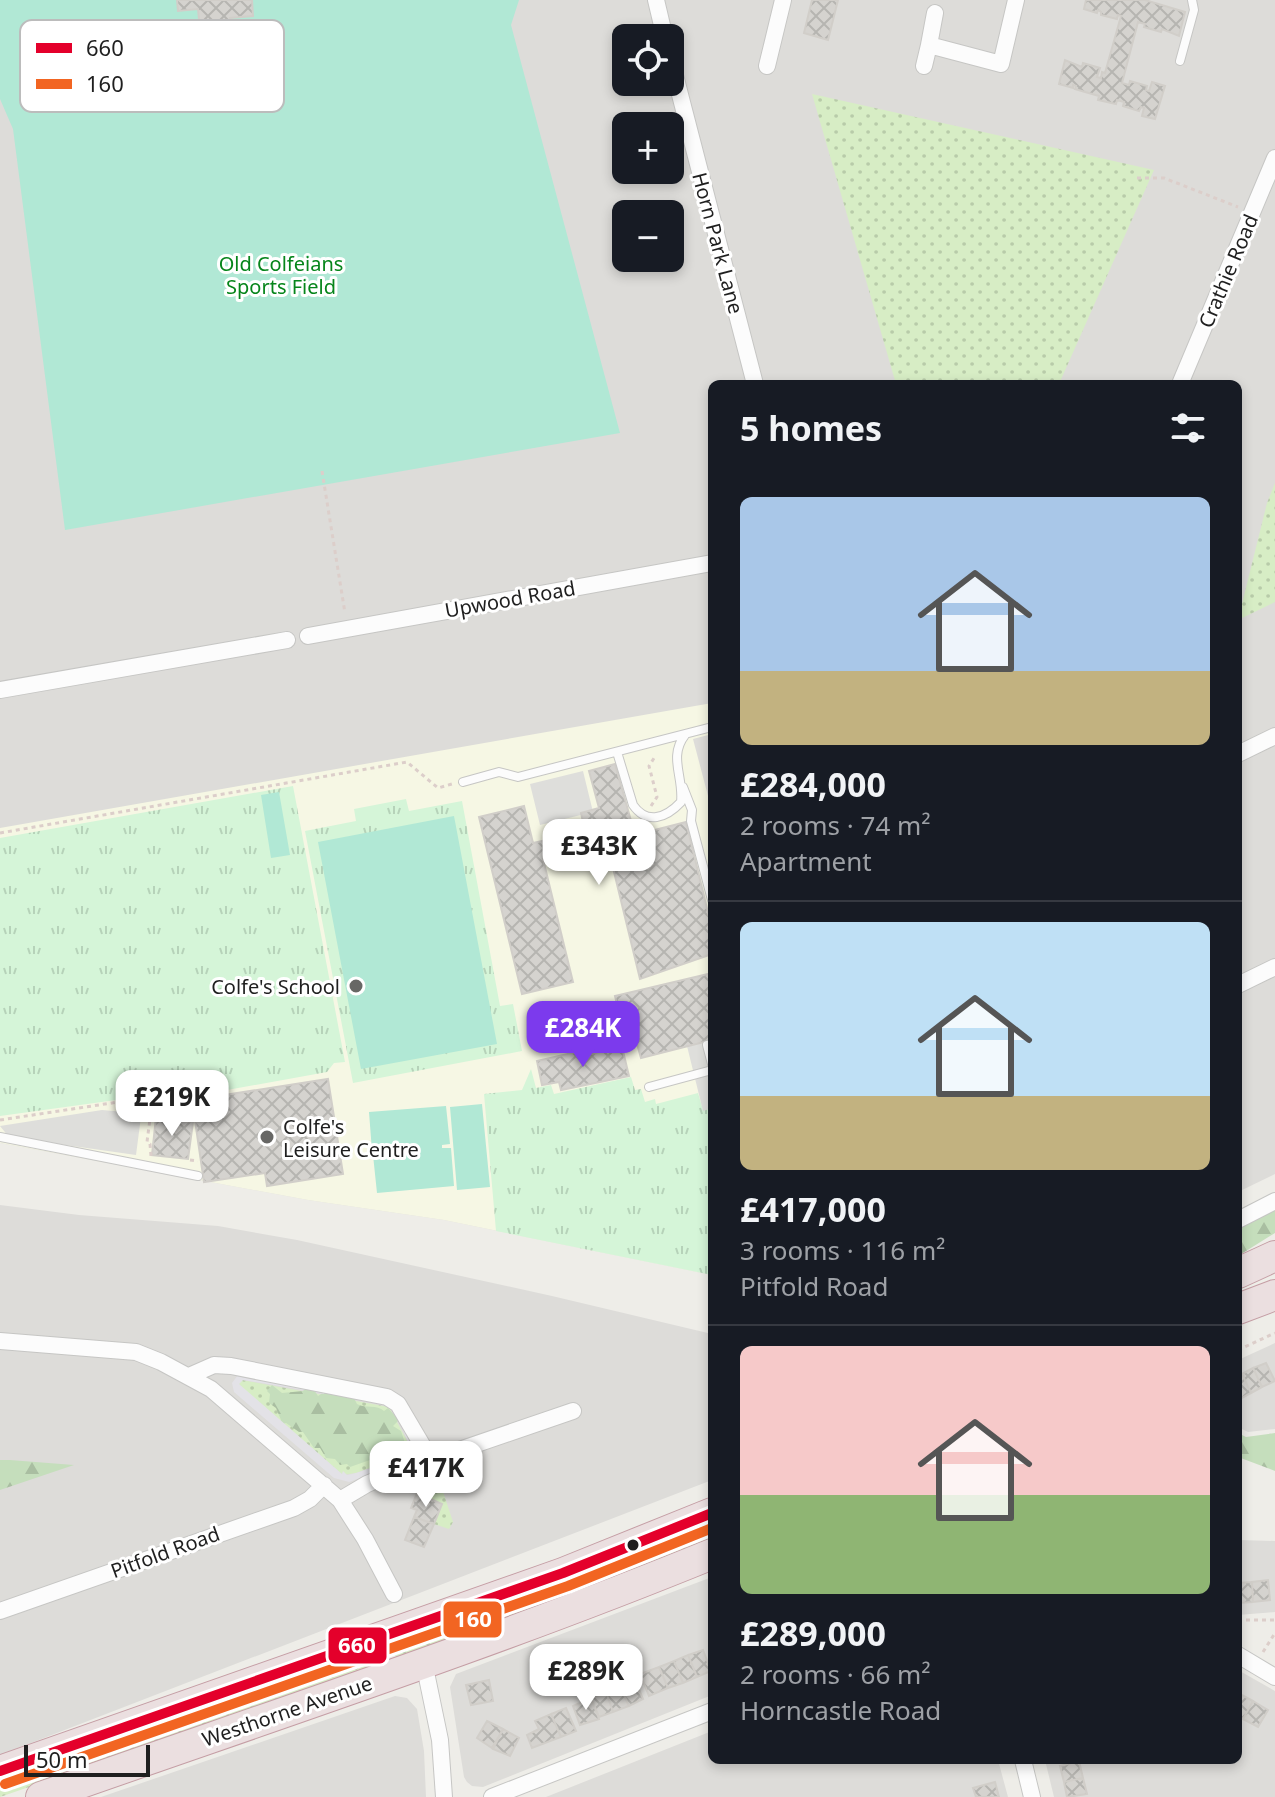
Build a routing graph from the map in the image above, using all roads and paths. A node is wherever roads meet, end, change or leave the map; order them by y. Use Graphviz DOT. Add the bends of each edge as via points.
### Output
graph roads {
  1 [pos="656,0"];
  2 [pos="783,0"];
  3 [pos="1016,0"];
  4 [pos="1192,0"];
  5 [pos="935,13"];
  6 [pos="662,24"];
  7 [pos="929,45"];
  8 [pos="1180,61"];
  9 [pos="767,66"];
  10 [pos="924,66"];
  11 [pos="680,96"];
  12 [pos="1275,158"];
  13 [pos="1137,178"];
  14 [pos="1269,193"];
  15 [pos="1252,213"];
  16 [pos="754,380"];
  17 [pos="1182,380"];
  18 [pos="322,471"];
  19 [pos="708,564"];
  20 [pos="348,628"];
  21 [pos="308,636"];
  22 [pos="287,640"];
  23 [pos="0,690"];
  24 [pos="708,728"];
  25 [pos="686,734"];
  26 [pos="1275,736"];
  27 [pos="667,739"];
  28 [pos="617,752"];
  29 [pos="1242,752"];
  30 [pos="463,782"];
  31 [pos="683,787"];
  32 [pos="676,807"];
  33 [pos="643,815"];
  34 [pos="691,821"];
  35 [pos="0,833"];
  36 [pos="708,885"];
  37 [pos="1275,967"];
  38 [pos="1242,983"];
  39 [pos="708,1068"];
  40 [pos="649,1087"];
  41 [pos="0,1120"];
  42 [pos="138,1132"];
  43 [pos="147,1132"];
  44 [pos="0,1137"];
  45 [pos="147,1142"];
  46 [pos="198,1176"];
  47 [pos="1275,1201"];
  48 [pos="1242,1218"];
  49 [pos="1275,1256"];
  50 [pos="1242,1271"];
  51 [pos="1275,1295"];
  52 [pos="1242,1307"];
  53 [pos="1275,1333"];
  54 [pos="0,1341"];
  55 [pos="1242,1348"];
  56 [pos="189,1376"];
  57 [pos="573,1411"];
  58 [pos="431,1460"];
  59 [pos="324,1485"];
  60 [pos="340,1500"];
  61 [pos="708,1515"];
  62 [pos="708,1556"];
  63 [pos="394,1594"];
  64 [pos="0,1611"];
  65 [pos="1242,1620"];
  66 [pos="1275,1620"];
  67 [pos="1275,1633"];
  68 [pos="1242,1657"];
  69 [pos="1259,1658"];
  70 [pos="424,1663"];
  71 [pos="1275,1677"];
  72 [pos="708,1713"];
  73 [pos="1024,1764"];
  74 [pos="0,1771"];
  75 [pos="41,1797"];
  76 [pos="444,1797"];
  77 [pos="492,1797"];
  78 [pos="1032,1797"];
  1 -- 6 [label="street"];
  2 -- 9 [label="street"];
  3 -- 7 [label="street" via="1001,64"];
  4 -- 8 [label="lane"];
  5 -- 7 [label="street"];
  7 -- 10 [label="street"];
  11 -- 16 [label="street, Horn Park Lane"];
  12 -- 14 [label="street, Crathie Road"];
  13 -- 15 [label="path" via="1164,178"];
  14 -- 15 [label="street, Crathie Road"];
  15 -- 17 [label="street, Crathie Road"];
  18 -- 20 [label="path"];
  19 -- 20 [label="street, Upwood Road"];
  20 -- 21 [label="street, Upwood Road"];
  22 -- 23 [label="street"];
  24 -- 25 [label="lane"];
  25 -- 27 [label="lane"];
  25 -- 31 [label="lane" via="675,759"];
  26 -- 29 [label="street"];
  27 -- 28 [label="lane"];
  27 -- 33 [label="path" via="649,766 657,797"];
  28 -- 30 [label="lane" via="518,777 499,772"];
  28 -- 33 [label="lane" via="633,805"];
  30 -- 35 [label="path" via="438,788 407,762"];
  31 -- 32 [label="lane"];
  31 -- 34 [label="lane"];
  32 -- 33 [label="lane" via="663,816"];
  32 -- 34 [label="lane"];
  34 -- 36 [label="lane"];
  37 -- 38 [label="street"];
  39 -- 40 [label="lane"];
  41 -- 43 [label="path" via="138,1099 151,1111"];
  42 -- 43 [label="path"];
  43 -- 45 [label="path"];
  44 -- 46 [label="lane"];
  47 -- 48 [label="street"];
  49 -- 50 [label="highway"];
  51 -- 52 [label="highway"];
  53 -- 55 [label="path"];
  54 -- 56 [label="street" via="136,1352"];
  56 -- 58 [label="street" via="214,1365 231,1366 382,1395 398,1404"];
  56 -- 59 [label="street" via="237,1409"];
  57 -- 58 [label="street"];
  58 -- 60 [label="street"];
  59 -- 60 [label="street"];
  59 -- 64 [label="street, Pitfold Road" via="294,1508"];
  60 -- 63 [label="street"];
  61 -- 74 [label="highway, Westhorne Avenue" via="563,1573"];
  62 -- 70 [label="highway, Westhorne Avenue"];
  65 -- 66 [label="path"];
  67 -- 69 [label="path"];
  68 -- 71 [label="street"];
  70 -- 75 [label="highway, Westhorne Avenue"];
  70 -- 76 [label="street" via="438,1728"];
  72 -- 77 [label="street"];
  73 -- 78 [label="street"];
}
